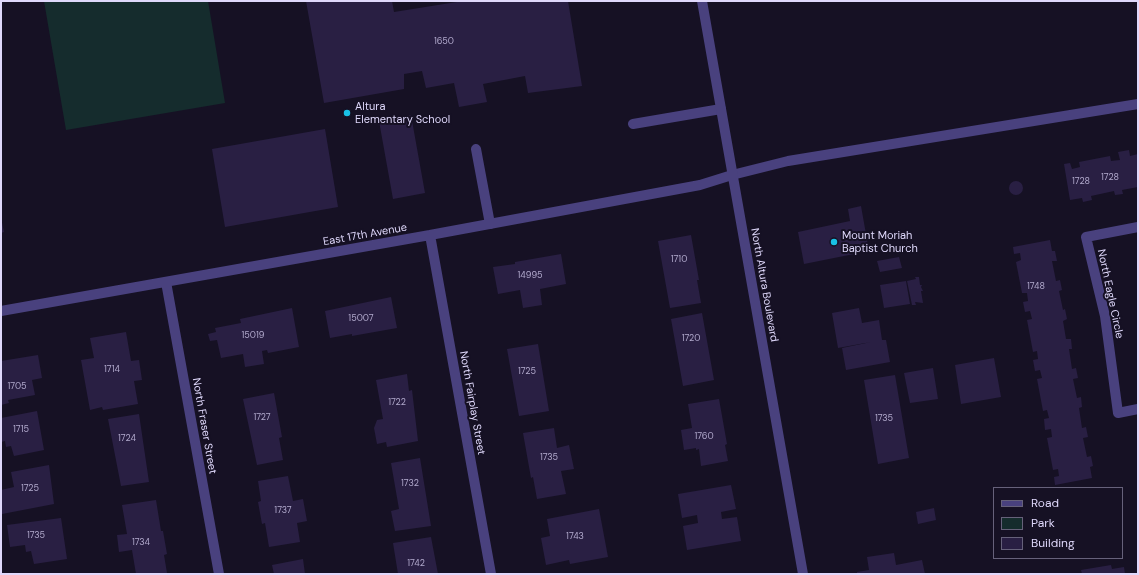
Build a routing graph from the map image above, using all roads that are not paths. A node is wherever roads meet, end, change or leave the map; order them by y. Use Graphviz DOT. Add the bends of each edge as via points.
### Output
graph roads {
  1 [pos="702,1"];
  2 [pos="1138,104"];
  3 [pos="721,110"];
  4 [pos="634,124"];
  5 [pos="476,149"];
  6 [pos="732,175"];
  7 [pos="490,224"];
  8 [pos="1138,227"];
  9 [pos="430,235"];
  10 [pos="166,282"];
  11 [pos="1,311"];
  12 [pos="1138,409"];
  13 [pos="219,574"];
  14 [pos="491,574"];
  15 [pos="803,574"];
  1 -- 3 [label="street, North Altura Boulevard"];
  2 -- 6 [label="street, East 17th Avenue" via="788,161"];
  3 -- 4 [label="street"];
  3 -- 6 [label="street, North Altura Boulevard"];
  5 -- 7 [label="street"];
  6 -- 7 [label="street, East 17th Avenue" via="700,185"];
  6 -- 15 [label="street, North Altura Boulevard"];
  7 -- 9 [label="street, East 17th Avenue"];
  8 -- 12 [label="street, North Eagle Circle" via="1086,237 1104,316 1118,413"];
  9 -- 10 [label="street, East 17th Avenue"];
  9 -- 14 [label="street, North Fairplay Street"];
  10 -- 11 [label="street, East 17th Avenue"];
  10 -- 13 [label="street, North Fraser Street"];
}
